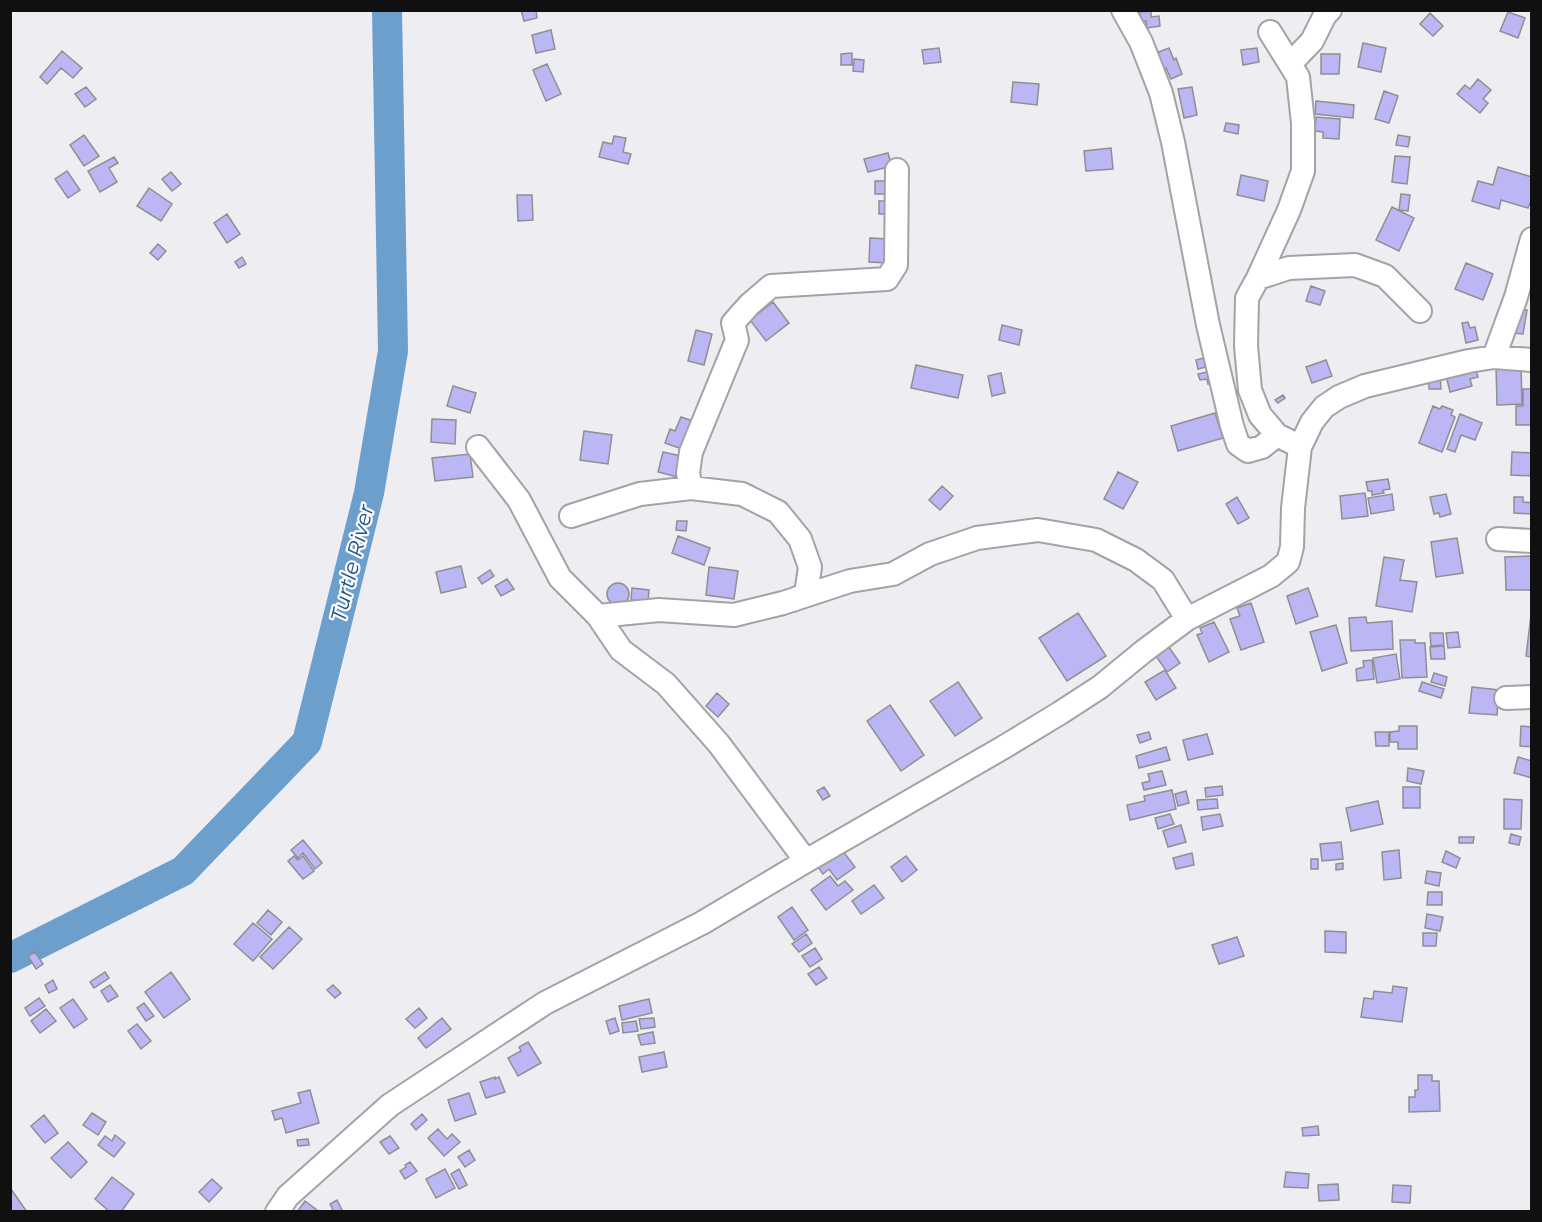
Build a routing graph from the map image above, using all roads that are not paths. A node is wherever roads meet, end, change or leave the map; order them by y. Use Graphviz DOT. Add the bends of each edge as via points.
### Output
graph roads {
  1 [pos="1123,10"];
  2 [pos="1330,10"];
  3 [pos="1270,32"];
  4 [pos="1290,64"];
  5 [pos="897,170"];
  6 [pos="1532,239"];
  7 [pos="1258,278"];
  8 [pos="1420,311"];
  9 [pos="1494,357"];
  10 [pos="1532,360"];
  11 [pos="1277,435"];
  12 [pos="478,447"];
  13 [pos="1300,447"];
  14 [pos="691,488"];
  15 [pos="571,516"];
  16 [pos="1498,539"];
  17 [pos="1532,541"];
  18 [pos="783,603"];
  19 [pos="597,616"];
  20 [pos="1187,619"];
  21 [pos="1532,697"];
  22 [pos="1506,698"];
  23 [pos="806,861"];
  24 [pos="277,1212"];
  1 -- 11 [label="street" via="1141,42 1161,93 1208,325 1238,444 1248,451 1262,447"];
  2 -- 4 [label="street" via="1311,41"];
  3 -- 4 [label="street"];
  4 -- 7 [label="street" via="1298,77 1303,171"];
  5 -- 14 [label="street" via="896,265 887,279 771,286 734,323 737,340 691,452"];
  6 -- 9 [label="street"];
  7 -- 8 [label="street" via="1289,268 1355,265 1385,276"];
  7 -- 11 [label="street" via="1247,298 1250,390 1260,415"];
  9 -- 10 [label="street"];
  9 -- 13 [label="street" via="1365,386 1339,397 1312,422"];
  11 -- 13 [label="street"];
  12 -- 19 [label="street" via="519,500 560,578"];
  13 -- 20 [label="street" via="1288,562 1271,576"];
  14 -- 15 [label="street" via="640,494"];
  14 -- 18 [label="street" via="742,494 778,512 800,539 810,567 806,594"];
  16 -- 17 [label="street"];
  18 -- 19 [label="street" via="734,615 659,610"];
  18 -- 20 [label="street" via="850,581 893,574 930,554 977,538 1038,530 1096,540 1137,560 1163,580"];
  19 -- 23 [label="street" via="621,650 666,684 719,744"];
  20 -- 23 [label="street" via="1060,714"];
  21 -- 22 [label="street"];
  23 -- 24 [label="street" via="702,923 545,1003 390,1106 288,1196"];
}
